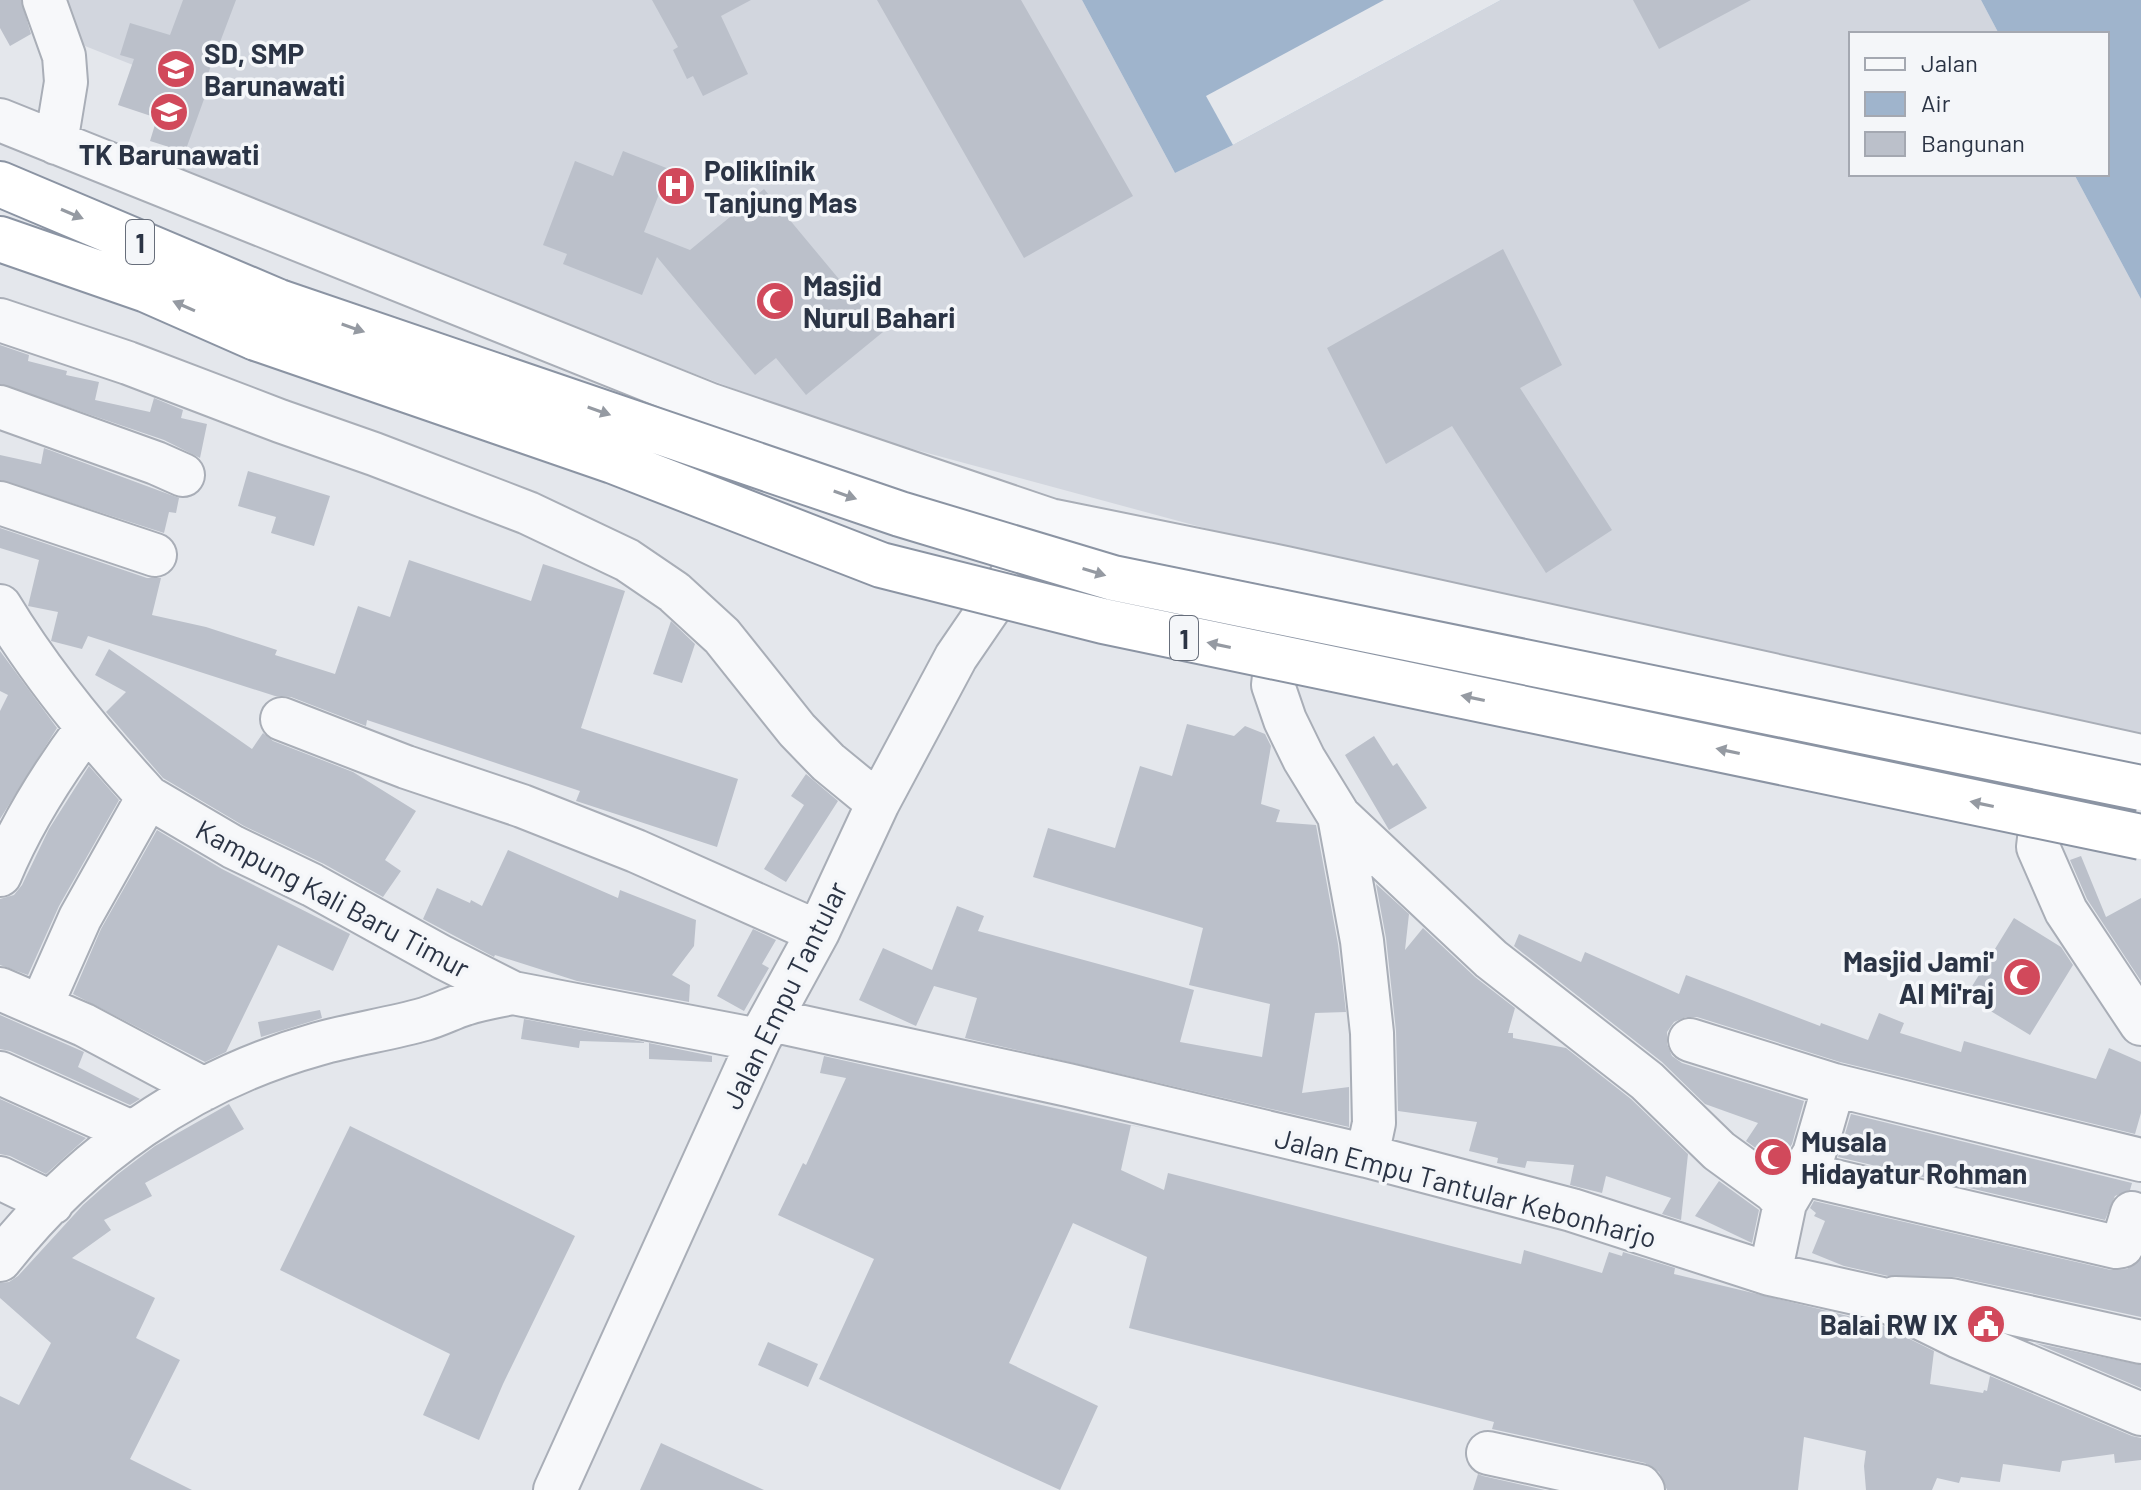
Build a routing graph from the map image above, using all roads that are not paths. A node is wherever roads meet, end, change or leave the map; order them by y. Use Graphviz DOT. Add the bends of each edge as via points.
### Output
graph roads {
  1 [pos="44,0"];
  2 [pos="0,120"];
  3 [pos="56,143"];
  4 [pos="0,184"];
  5 [pos="0,239"];
  6 [pos="0,320"];
  7 [pos="268,320"];
  8 [pos="0,407"];
  9 [pos="183,475"];
  10 [pos="0,503"];
  11 [pos="1050,520"];
  12 [pos="155,555"];
  13 [pos="1286,568"];
  14 [pos="2,614"];
  15 [pos="282,719"];
  16 [pos="86,729"];
  17 [pos="2051,737"];
  18 [pos="2141,756"];
  19 [pos="2141,788"];
  20 [pos="148,797"];
  21 [pos="878,803"];
  22 [pos="1339,816"];
  23 [pos="2141,837"];
  24 [pos="0,875"];
  25 [pos="818,932"];
  26 [pos="0,989"];
  27 [pos="513,993"];
  28 [pos="41,1006"];
  29 [pos="2141,1024"];
  30 [pos="765,1030"];
  31 [pos="1690,1040"];
  32 [pos="0,1073"];
  33 [pos="1834,1085"];
  34 [pos="204,1089"];
  35 [pos="131,1132"];
  36 [pos="1367,1156"];
  37 [pos="2141,1160"];
  38 [pos="0,1178"];
  39 [pos="1795,1189"];
  40 [pos="52,1203"];
  41 [pos="2138,1204"];
  42 [pos="0,1260"];
  43 [pos="1770,1274"];
  44 [pos="1882,1299"];
  45 [pos="2141,1342"];
  46 [pos="2141,1414"];
  47 [pos="1488,1453"];
  48 [pos="555,1490"];
  49 [pos="1643,1490"];
  1 -- 3 [label="street" via="64,56 66,82"];
  2 -- 3 [label="street"];
  3 -- 11 [label="street" via="711,405"];
  4 -- 7 [label="highway, 1, one-way"];
  7 -- 5 [label="highway, 1, one-way" via="147,290"];
  6 -- 21 [label="street" via="374,454 528,513 627,560 674,592 722,636 797,730"];
  7 -- 19 [label="highway, 1, one-way, bridge" via="1113,578"];
  23 -- 7 [label="highway, 1, one-way, bridge" via="1103,621 881,565"];
  8 -- 9 [label="street"];
  10 -- 12 [label="street"];
  11 -- 13 [label="street"];
  11 -- 21 [label="street, Jalan Empu Tantular" via="956,657"];
  13 -- 17 [label="street"];
  13 -- 22 [label="street" via="1273,685 1304,759"];
  14 -- 16 [label="street, Kampung Kali Baru Timur"];
  15 -- 25 [label="street" via="607,839"];
  16 -- 20 [label="street, Kampung Kali Baru Timur"];
  16 -- 24 [label="street" via="42,792"];
  17 -- 18 [label="street"];
  17 -- 29 [label="street" via="2038,847 2066,911"];
  20 -- 27 [label="street, Kampung Kali Baru Timur"];
  20 -- 28 [label="street" via="80,918"];
  21 -- 25 [label="street, Jalan Empu Tantular"];
  22 -- 36 [label="street" via="1372,1033 1374,1123"];
  22 -- 39 [label="street" via="1491,959 1647,1081 1719,1151 1774,1191"];
  25 -- 30 [label="street, Jalan Empu Tantular"];
  26 -- 28 [label="street"];
  27 -- 30 [label="street, Kampung Kali Baru Timur"];
  27 -- 34 [label="street" via="318,1044"];
  28 -- 34 [label="street"];
  30 -- 36 [label="street, Jalan Empu Tantular Kebonharjo" via="1068,1085"];
  30 -- 48 [label="street, Jalan Empu Tantular"];
  31 -- 33 [label="street"];
  32 -- 35 [label="street"];
  33 -- 37 [label="street"];
  33 -- 39 [label="street" via="1814,1154"];
  34 -- 35 [label="street"];
  35 -- 40 [label="street"];
  36 -- 43 [label="street, Jalan Empu Tantular Kebonharjo" via="1572,1210"];
  38 -- 40 [label="street"];
  39 -- 41 [label="street" via="2116,1247 2122,1246"];
  39 -- 43 [label="street"];
  40 -- 42 [label="street"];
  43 -- 44 [label="street, Jalan Empu Tantular Kebonharjo"];
  44 -- 45 [label="street" via="1951,1300"];
  44 -- 46 [label="street, Jalan Empu Tantular Kebonharjo"];
  47 -- 49 [label="street"];
}
